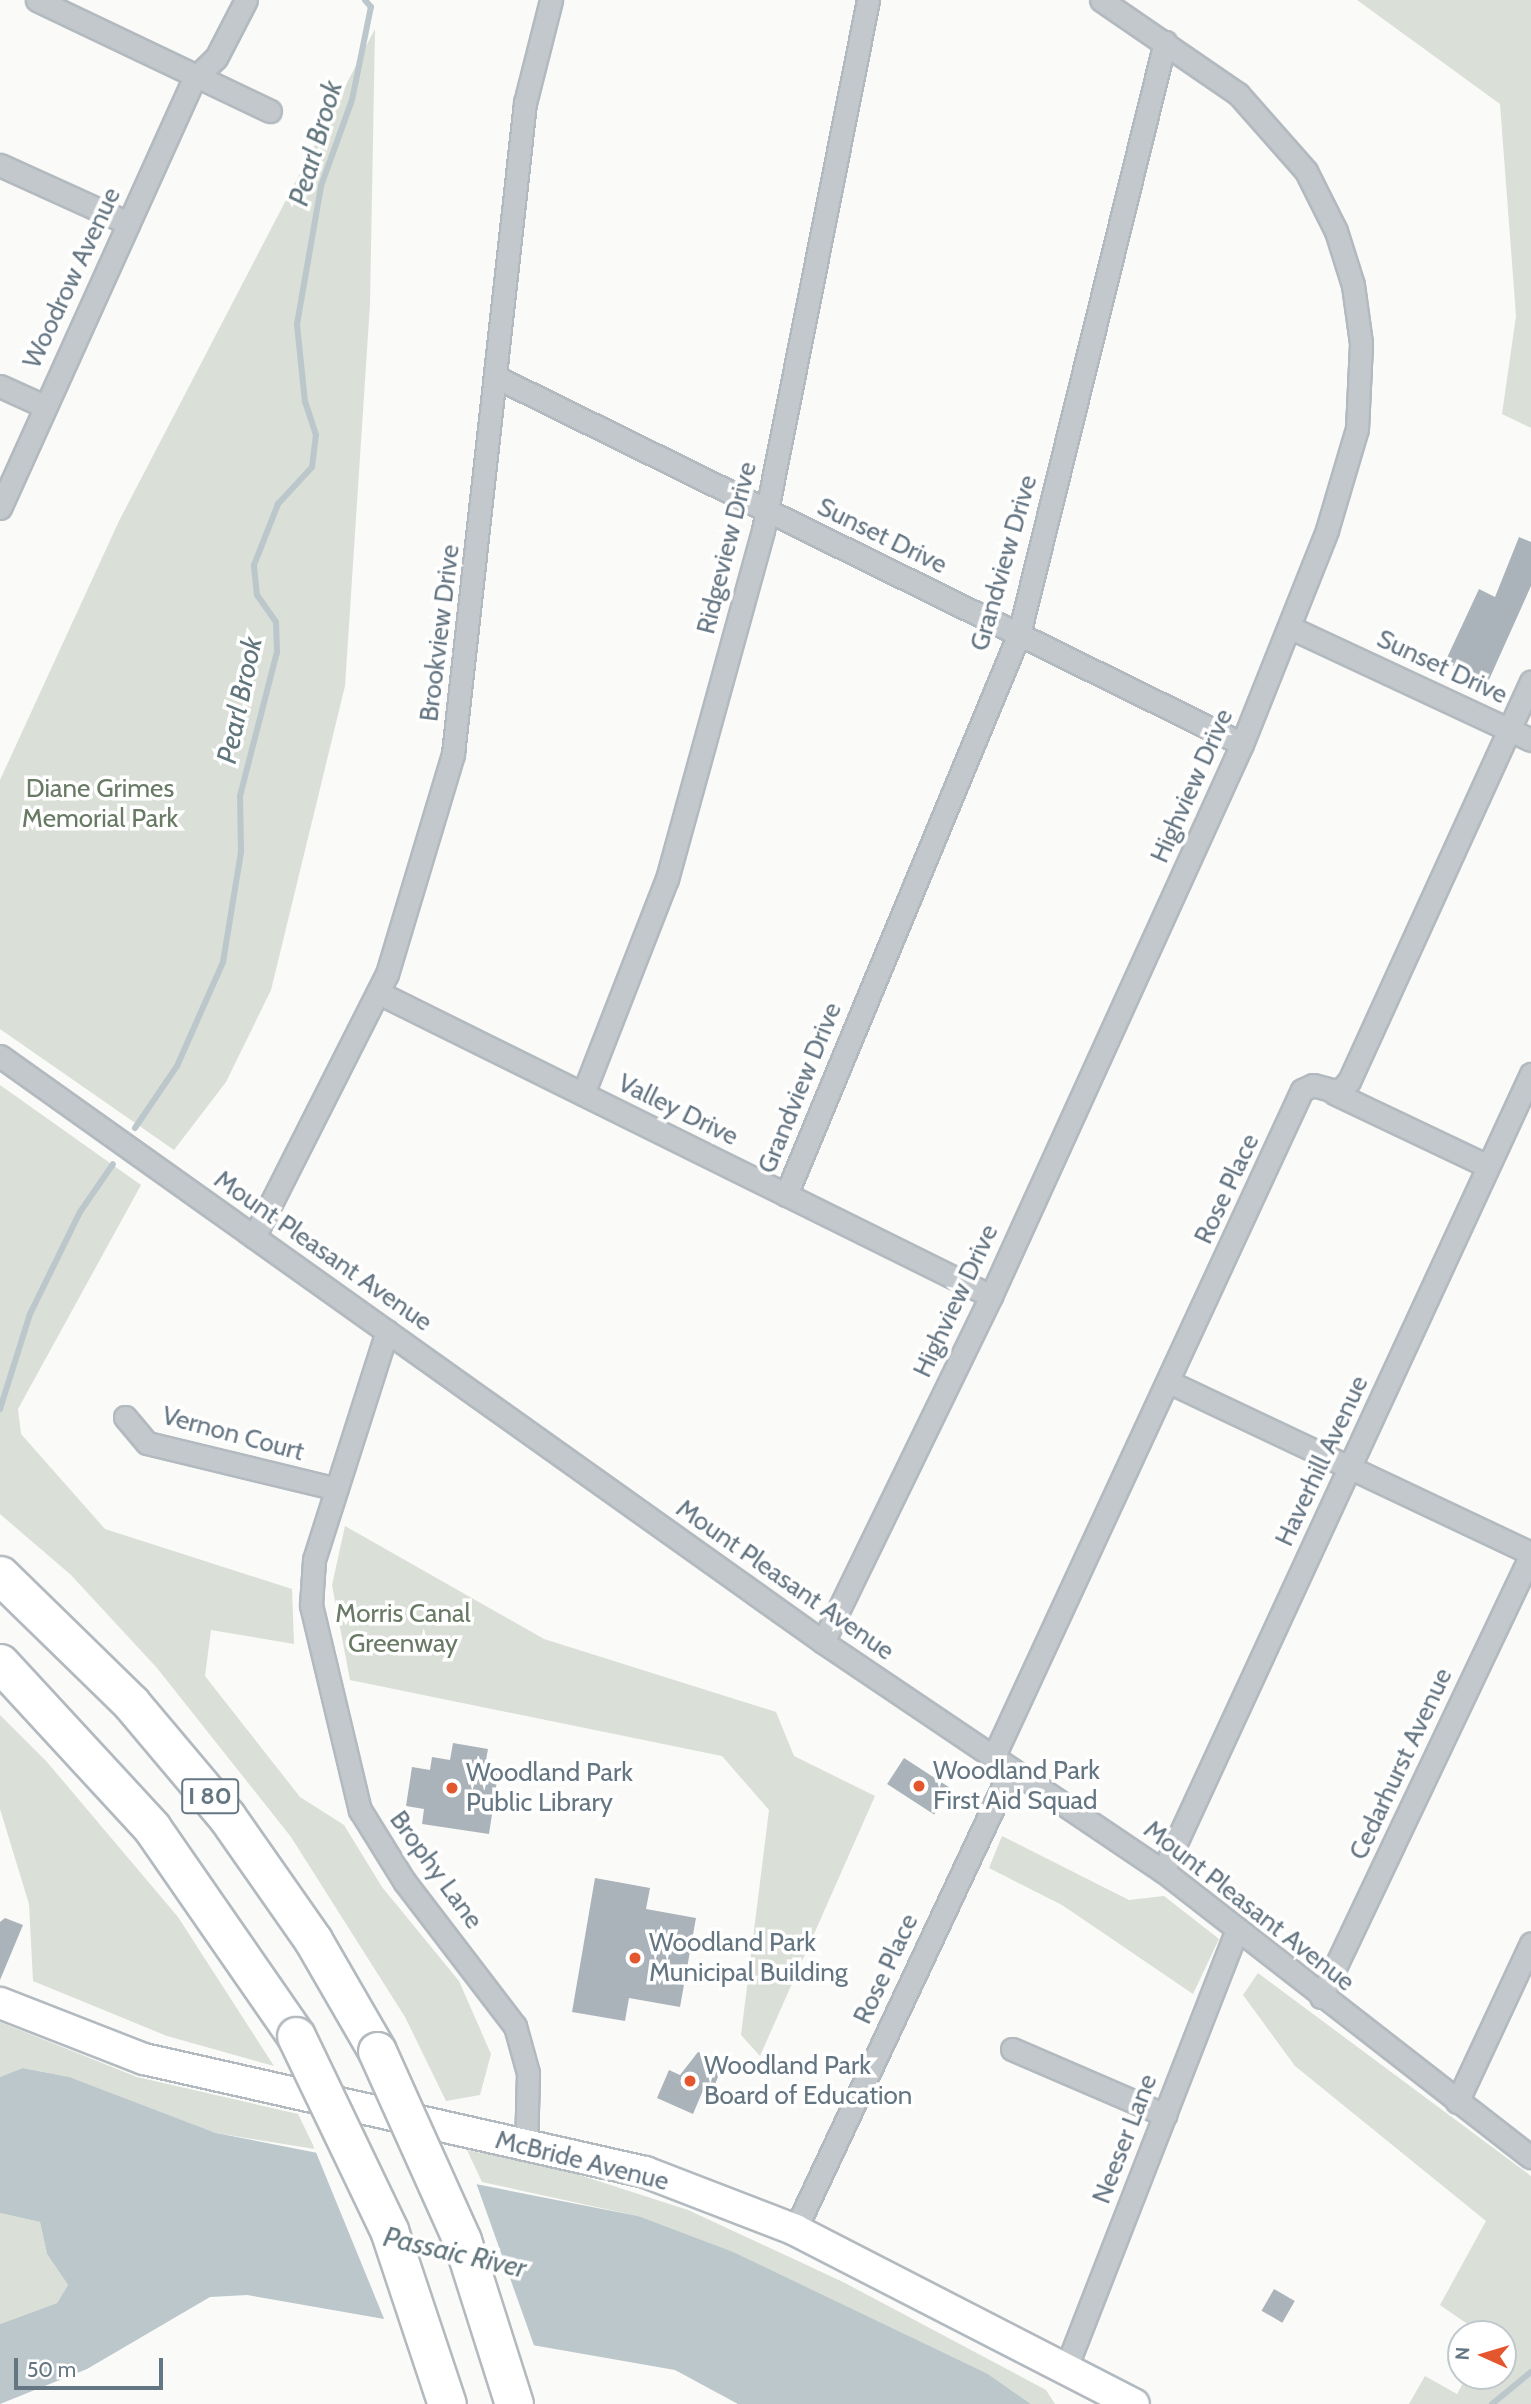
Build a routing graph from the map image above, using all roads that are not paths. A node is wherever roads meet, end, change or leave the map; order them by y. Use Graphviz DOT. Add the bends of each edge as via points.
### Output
graph roads {
  1 [pos="37,0"];
  2 [pos="246,0"];
  3 [pos="551,0"];
  4 [pos="868,0"];
  5 [pos="1101,0"];
  6 [pos="1165,42"];
  7 [pos="200,74"];
  8 [pos="270,111"];
  9 [pos="0,165"];
  10 [pos="128,223"];
  11 [pos="496,377"];
  12 [pos="0,386"];
  13 [pos="44,406"];
  14 [pos="0,508"];
  15 [pos="767,510"];
  16 [pos="1291,628"];
  17 [pos="1018,634"];
  18 [pos="1531,681"];
  19 [pos="1509,729"];
  20 [pos="1531,740"];
  21 [pos="1242,744"];
  22 [pos="379,993"];
  23 [pos="0,1056"];
  24 [pos="1531,1074"];
  25 [pos="1334,1093"];
  26 [pos="583,1094"];
  27 [pos="1488,1166"];
  28 [pos="786,1195"];
  29 [pos="254,1237"];
  30 [pos="990,1296"];
  31 [pos="387,1331"];
  32 [pos="1169,1382"];
  33 [pos="125,1417"];
  34 [pos="1349,1468"];
  35 [pos="337,1489"];
  36 [pos="1531,1554"];
  37 [pos="0,1575"];
  38 [pos="823,1642"];
  39 [pos="0,1663"];
  40 [pos="1002,1763"];
  41 [pos="1163,1871"];
  42 [pos="1237,1930"];
  43 [pos="1531,1943"];
  44 [pos="1321,1997"];
  45 [pos="0,2003"];
  46 [pos="1012,2049"];
  47 [pos="1457,2102"];
  48 [pos="1165,2115"];
  49 [pos="526,2147"];
  50 [pos="1531,2157"];
  51 [pos="795,2230"];
  52 [pos="1066,2368"];
  53 [pos="447,2404"];
  54 [pos="514,2404"];
  55 [pos="1134,2404"];
  1 -- 7 [label="street"];
  2 -- 7 [label="street, Woodrow Avenue" via="222,49"];
  3 -- 11 [label="street, Brookview Drive" via="525,103"];
  4 -- 15 [label="street, Ridgeview Drive"];
  5 -- 6 [label="street, Highview Drive"];
  6 -- 16 [label="street, Highview Drive" via="1259,112 1293,152 1336,231 1353,285 1361,343 1357,429"];
  6 -- 17 [label="street, Grandview Drive"];
  7 -- 8 [label="street"];
  7 -- 10 [label="street, Woodrow Avenue"];
  9 -- 10 [label="street"];
  10 -- 13 [label="street, Woodrow Avenue"];
  11 -- 15 [label="street, Sunset Drive"];
  11 -- 22 [label="street, Brookview Drive" via="453,754"];
  12 -- 13 [label="street"];
  13 -- 14 [label="street, Woodrow Avenue"];
  15 -- 17 [label="street, Sunset Drive"];
  15 -- 26 [label="street, Ridgeview Drive" via="680,835"];
  16 -- 19 [label="street, Sunset Drive"];
  16 -- 21 [label="street, Highview Drive"];
  17 -- 21 [label="street, Sunset Drive"];
  17 -- 28 [label="street, Grandview Drive"];
  18 -- 19 [label="street"];
  19 -- 20 [label="street, Sunset Drive"];
  19 -- 25 [label="street" via="1349,1081"];
  21 -- 30 [label="street, Highview Drive"];
  22 -- 26 [label="street, Valley Drive"];
  22 -- 29 [label="street, Brookview Drive"];
  23 -- 29 [label="street, Mount Pleasant Avenue"];
  24 -- 27 [label="street, Haverhill Avenue"];
  25 -- 27 [label="street"];
  25 -- 32 [label="street, Rose Place" via="1312,1085 1302,1090"];
  26 -- 28 [label="street, Valley Drive"];
  27 -- 34 [label="street, Haverhill Avenue"];
  28 -- 30 [label="street, Valley Drive"];
  29 -- 31 [label="street, Mount Pleasant Avenue"];
  30 -- 38 [label="street, Highview Drive"];
  31 -- 35 [label="street, Brophy Lane"];
  31 -- 38 [label="street, Mount Pleasant Avenue"];
  32 -- 34 [label="street"];
  32 -- 40 [label="street, Rose Place"];
  33 -- 35 [label="street, Vernon Court" via="147,1443"];
  34 -- 36 [label="street"];
  34 -- 41 [label="street, Haverhill Avenue"];
  35 -- 49 [label="street, Brophy Lane" via="314,1560 311,1605 348,1771 360,1810 387,1857 515,2026 528,2073"];
  36 -- 44 [label="street, Cedarhurst Avenue"];
  37 -- 54 [label="highway, I 80, bridge" via="131,1703 227,1817 313,1940 377,2051 462,2240"];
  38 -- 40 [label="street, Mount Pleasant Avenue"];
  39 -- 53 [label="highway, I 80, bridge" via="152,1828 296,2036 388,2230"];
  40 -- 41 [label="street, Mount Pleasant Avenue"];
  40 -- 51 [label="street, Rose Place"];
  41 -- 42 [label="street, Mount Pleasant Avenue"];
  42 -- 44 [label="street, Mount Pleasant Avenue"];
  42 -- 48 [label="street, Neeser Lane"];
  43 -- 47 [label="street"];
  44 -- 47 [label="street, Mount Pleasant Avenue"];
  45 -- 49 [label="main road, McBride Avenue" via="144,2059"];
  46 -- 48 [label="street"];
  47 -- 50 [label="street, Mount Pleasant Avenue"];
  48 -- 52 [label="street, Neeser Lane"];
  49 -- 51 [label="main road, McBride Avenue" via="645,2172"];
  51 -- 52 [label="main road, McBride Avenue"];
  52 -- 55 [label="main road, McBride Avenue"];
}
